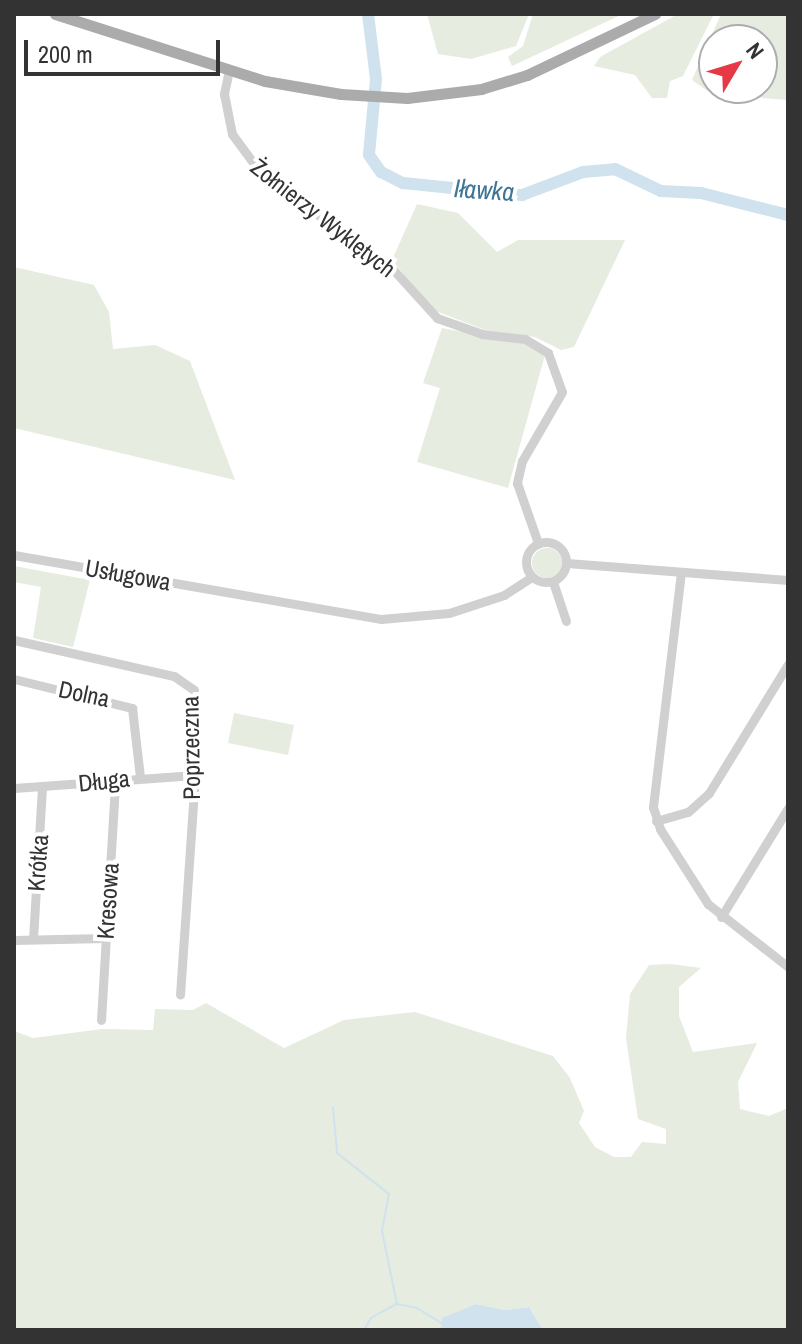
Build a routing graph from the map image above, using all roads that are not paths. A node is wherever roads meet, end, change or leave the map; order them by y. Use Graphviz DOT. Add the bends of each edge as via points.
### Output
graph roads {
  1 [pos="55,14"];
  2 [pos="655,14"];
  3 [pos="229,70"];
  4 [pos="538,543"];
  5 [pos="14,555"];
  6 [pos="567,563"];
  7 [pos="681,572"];
  8 [pos="532,577"];
  9 [pos="788,580"];
  10 [pos="553,582"];
  11 [pos="566,621"];
  12 [pos="14,640"];
  13 [pos="788,664"];
  14 [pos="14,679"];
  15 [pos="195,775"];
  16 [pos="140,777"];
  17 [pos="115,782"];
  18 [pos="42,786"];
  19 [pos="14,788"];
  20 [pos="788,808"];
  21 [pos="656,821"];
  22 [pos="721,917"];
  23 [pos="105,938"];
  24 [pos="33,939"];
  25 [pos="14,940"];
  26 [pos="787,965"];
  27 [pos="180,994"];
  28 [pos="101,1020"];
  1 -- 3 [label="main road"];
  2 -- 3 [label="main road" via="563,62 504,83 454,93 378,98"];
  3 -- 4 [label="street, Żołnierzy Wyklętych" via="224,94 232,134 263,176 389,265 437,318 482,334 525,339 548,353 562,392 522,461 517,483"];
  4 -- 6 [label="street" via="556,544"];
  4 -- 8 [label="street" via="526,560"];
  5 -- 8 [label="street, Usługowa" via="353,617 406,618 485,602"];
  6 -- 7 [label="street"];
  6 -- 10 [label="street"];
  7 -- 9 [label="street"];
  7 -- 21 [label="street" via="651,793"];
  8 -- 10 [label="street"];
  10 -- 11 [label="street"];
  12 -- 15 [label="street, Poprzeczna" via="187,680 195,699"];
  13 -- 21 [label="street" via="696,807"];
  14 -- 16 [label="street, Dolna" via="132,708"];
  15 -- 16 [label="street, Długa"];
  15 -- 27 [label="street, Poprzeczna"];
  16 -- 17 [label="street, Długa"];
  17 -- 18 [label="street, Długa"];
  17 -- 23 [label="street, Kresowa"];
  18 -- 19 [label="street, Długa"];
  18 -- 24 [label="street, Krótka"];
  20 -- 22 [label="street"];
  21 -- 22 [label="street"];
  22 -- 26 [label="street"];
  23 -- 24 [label="street"];
  23 -- 28 [label="street, Kresowa"];
  24 -- 25 [label="street"];
}
